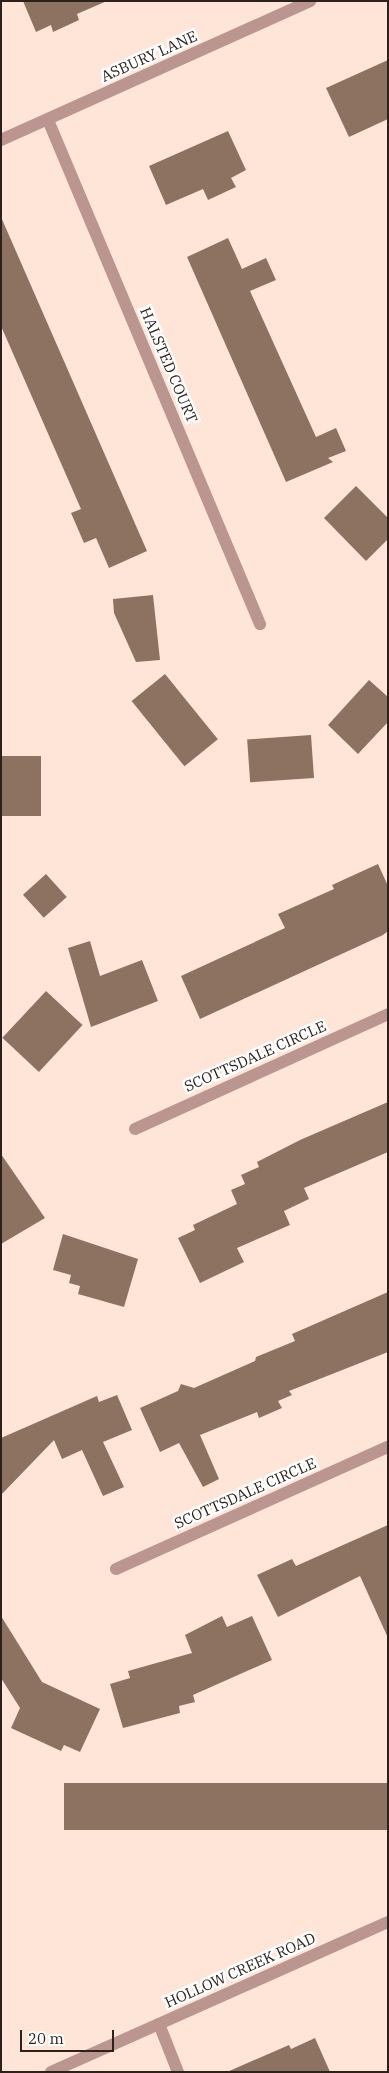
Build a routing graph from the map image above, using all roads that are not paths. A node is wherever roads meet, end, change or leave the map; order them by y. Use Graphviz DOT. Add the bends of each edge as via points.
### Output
graph roads {
  1 [pos="310,1"];
  2 [pos="48,120"];
  3 [pos="1,140"];
  4 [pos="260,624"];
  5 [pos="388,1014"];
  6 [pos="135,1128"];
  7 [pos="388,1447"];
  8 [pos="116,1570"];
  9 [pos="388,1922"];
  10 [pos="159,2024"];
  11 [pos="51,2072"];
  12 [pos="178,2072"];
  1 -- 2 [label="street, ASBURY LANE"];
  2 -- 3 [label="street, ASBURY LANE"];
  2 -- 4 [label="street, HALSTED COURT"];
  5 -- 6 [label="street, SCOTTSDALE CIRCLE"];
  7 -- 8 [label="street, SCOTTSDALE CIRCLE"];
  9 -- 10 [label="street, HOLLOW CREEK ROAD"];
  10 -- 11 [label="street, HOLLOW CREEK ROAD"];
  10 -- 12 [label="street"];
}
